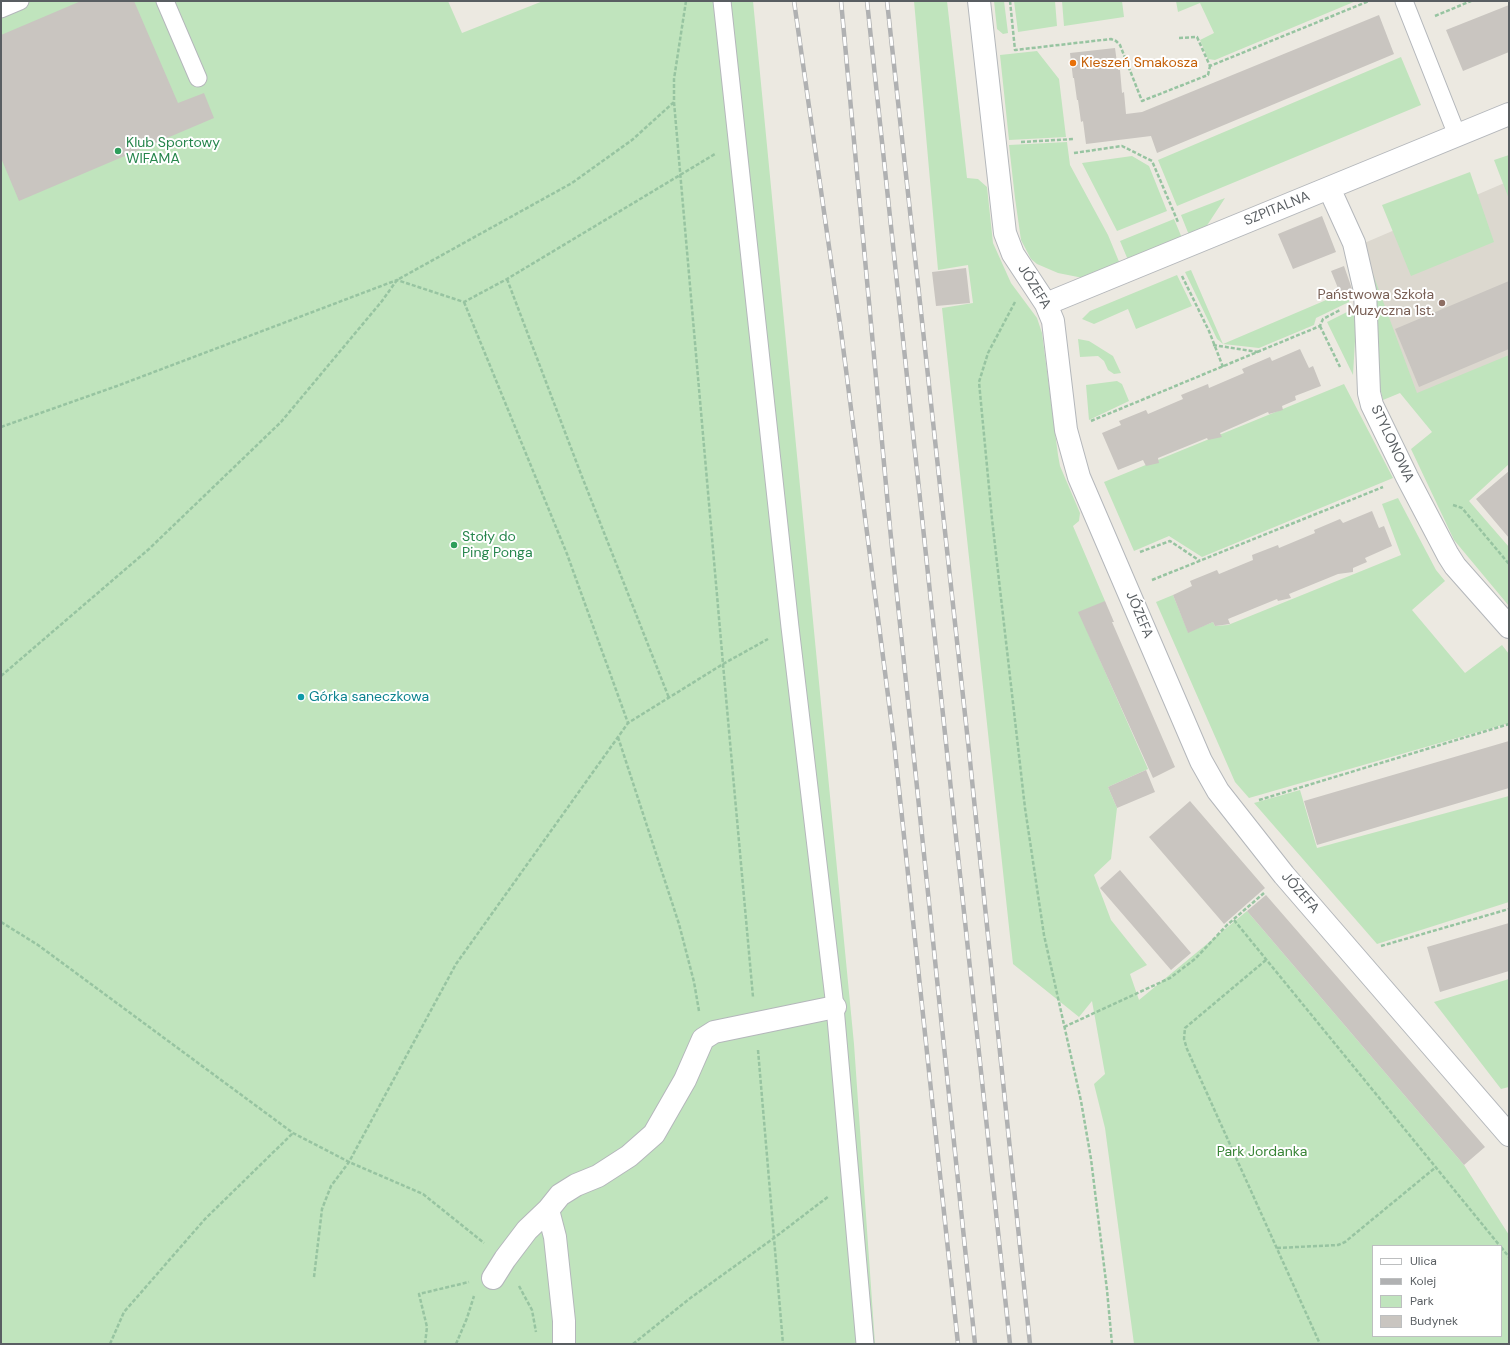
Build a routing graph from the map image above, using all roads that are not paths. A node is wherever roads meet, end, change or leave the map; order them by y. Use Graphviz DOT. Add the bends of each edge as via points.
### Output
graph roads {
  1 [pos="20,1"];
  2 [pos="165,1"];
  3 [pos="722,1"];
  4 [pos="980,1"];
  5 [pos="1404,1"];
  6 [pos="1,9"];
  7 [pos="198,78"];
  8 [pos="1509,114"];
  9 [pos="1458,135"];
  10 [pos="1329,188"];
  11 [pos="1046,304"];
  12 [pos="1509,627"];
  13 [pos="835,1007"];
  14 [pos="1509,1135"];
  15 [pos="548,1210"];
  16 [pos="493,1278"];
  17 [pos="564,1344"];
  18 [pos="865,1344"];
  1 -- 6 [label="lane"];
  2 -- 7 [label="lane"];
  3 -- 13 [label="lane" via="790,627"];
  4 -- 11 [label="street, JÓZEFA" via="1005,233 1013,254"];
  5 -- 9 [label="lane"];
  8 -- 9 [label="street, SZPITALNA"];
  9 -- 10 [label="street, SZPITALNA"];
  10 -- 11 [label="street, SZPITALNA"];
  10 -- 12 [label="street, STYLONOWA" via="1354,243 1365,291 1371,399 1407,477 1448,556"];
  11 -- 14 [label="street, JÓZEFA" via="1055,328 1066,430 1074,463 1207,773 1218,791 1284,875"];
  13 -- 15 [label="street" via="714,1032 704,1039 685,1080 654,1134 629,1156 598,1176 560,1195"];
  13 -- 18 [label="lane"];
  15 -- 16 [label="street" via="527,1230"];
  15 -- 17 [label="street" via="555,1237"];
}
